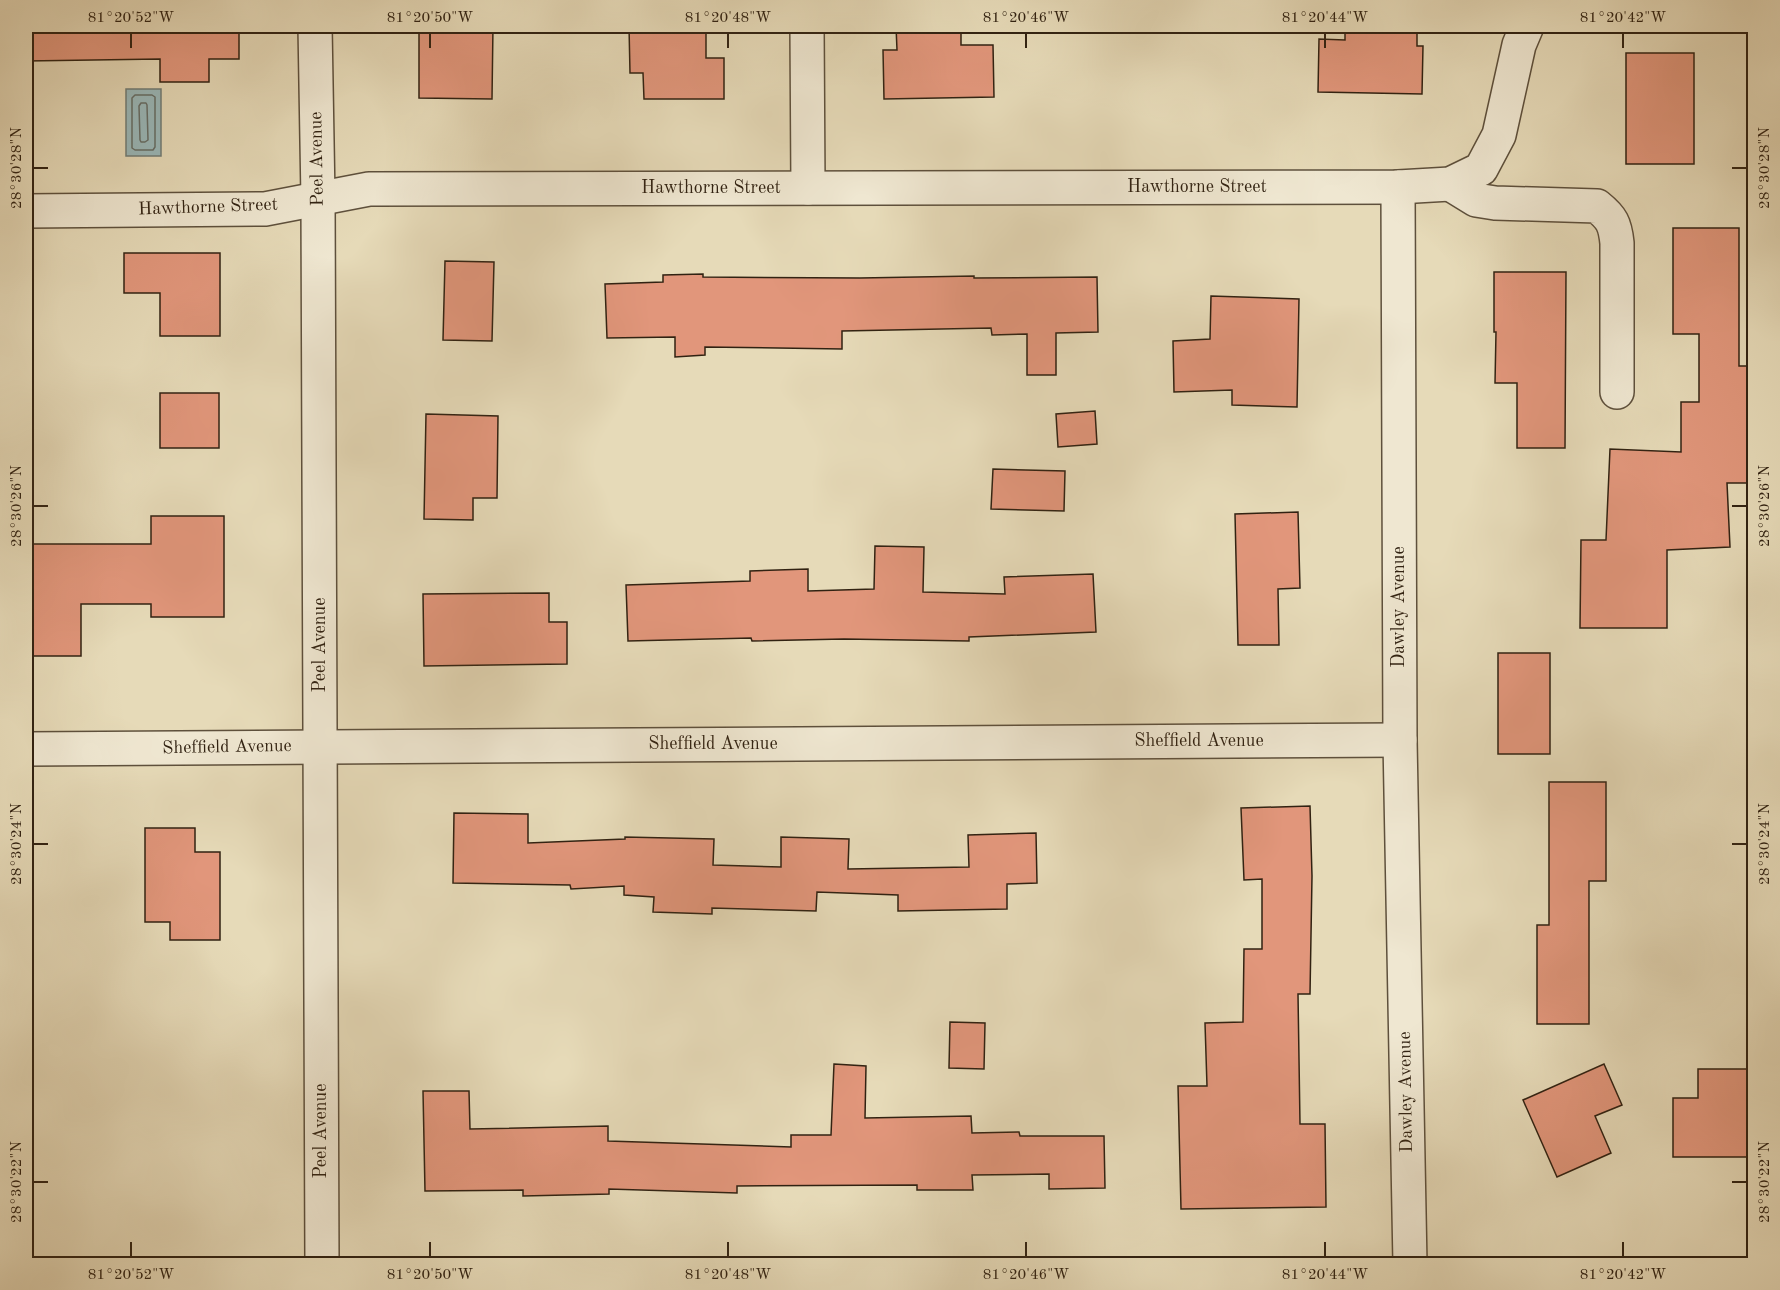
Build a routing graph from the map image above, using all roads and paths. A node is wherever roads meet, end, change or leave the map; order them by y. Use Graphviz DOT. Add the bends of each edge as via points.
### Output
graph roads {
  1 [pos="315,26"];
  2 [pos="807,26"];
  3 [pos="1527,26"];
  4 [pos="1450,184"];
  5 [pos="1398,187"];
  6 [pos="808,188"];
  7 [pos="318,199"];
  8 [pos="26,211"];
  9 [pos="1617,392"];
  10 [pos="1400,740"];
  11 [pos="320,746"];
  12 [pos="26,749"];
  13 [pos="322,1264"];
  14 [pos="1410,1264"];
  1 -- 7 [label="street, Peel Avenue"];
  2 -- 6 [label="street"];
  3 -- 4 [label="street" via="1519,45 1499,135 1481,169"];
  4 -- 5 [label="street"];
  4 -- 9 [label="street" via="1476,200 1597,207 1609,216 1617,243"];
  5 -- 6 [label="street, Hawthorne Street"];
  5 -- 10 [label="street, Dawley Avenue"];
  6 -- 7 [label="street, Hawthorne Street" via="369,189"];
  7 -- 8 [label="street, Hawthorne Street" via="265,209"];
  7 -- 11 [label="street, Peel Avenue"];
  10 -- 11 [label="street, Sheffield Avenue"];
  10 -- 14 [label="street, Dawley Avenue"];
  11 -- 12 [label="street, Sheffield Avenue"];
  11 -- 13 [label="street, Peel Avenue"];
}
